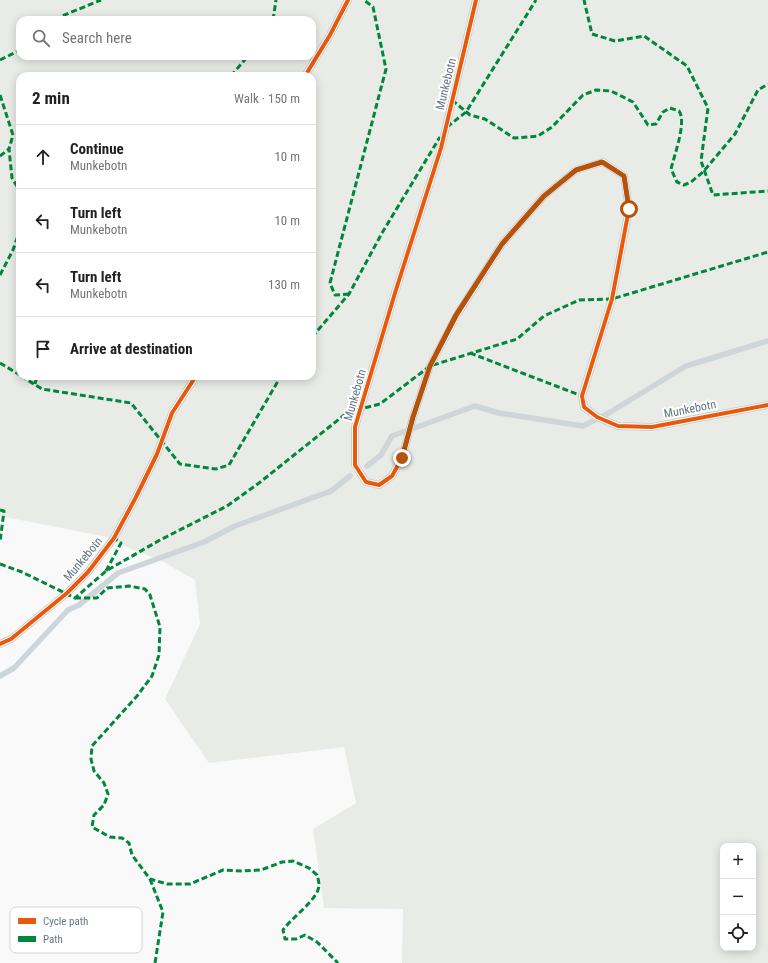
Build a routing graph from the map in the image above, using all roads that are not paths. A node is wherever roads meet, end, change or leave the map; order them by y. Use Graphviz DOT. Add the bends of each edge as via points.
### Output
graph roads {
  1 [pos="348,0"];
  2 [pos="476,0"];
  3 [pos="316,58"];
  4 [pos="315,60"];
  5 [pos="307,72"];
  6 [pos="193,380"];
  7 [pos="768,404"];
  8 [pos="0,644"];
  1 -- 3 [label="lane"];
  2 -- 7 [label="lane, Munkebotn" via="441,148 356,427 355,466 366,482 380,485 392,476 402,458 430,366 456,315 502,244 544,196 576,170 602,162 624,176 629,209 612,299 582,396 584,407 597,417 618,426 652,427"];
  4 -- 5 [label="lane"];
  6 -- 8 [label="lane, Munkebotn" via="172,413 157,454 114,538 88,572 67,593 11,639"];
}
